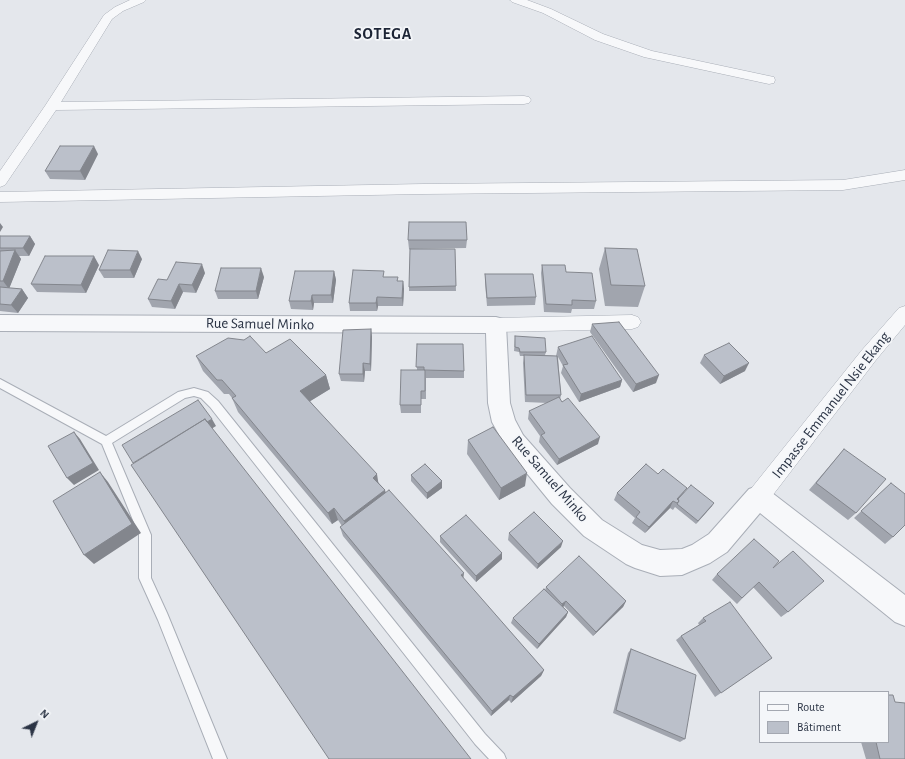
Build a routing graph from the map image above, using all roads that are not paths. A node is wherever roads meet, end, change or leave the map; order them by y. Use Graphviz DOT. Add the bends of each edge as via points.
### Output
graph roads {
  1 [pos="140,0"];
  2 [pos="516,0"];
  3 [pos="769,80"];
  4 [pos="524,100"];
  5 [pos="52,106"];
  6 [pos="905,174"];
  7 [pos="0,182"];
  8 [pos="0,197"];
  9 [pos="905,313"];
  10 [pos="632,322"];
  11 [pos="0,323"];
  12 [pos="496,325"];
  13 [pos="0,383"];
  14 [pos="106,441"];
  15 [pos="758,497"];
  16 [pos="905,612"];
  17 [pos="220,759"];
  18 [pos="499,759"];
  1 -- 5 [label="street" via="108,17"];
  2 -- 3 [label="street" via="547,11 599,37 648,54"];
  4 -- 5 [label="street"];
  5 -- 7 [label="street"];
  6 -- 8 [label="street" via="843,185 415,189"];
  9 -- 15 [label="street, Impasse Emmanuel Nsie Ekang"];
  10 -- 12 [label="street"];
  11 -- 12 [label="street, Rue Samuel Minko"];
  12 -- 15 [label="street, Rue Samuel Minko" via="497,385 504,422 515,442 562,496 593,528 613,542 635,555 660,563 682,562 718,543"];
  13 -- 14 [label="lane"];
  14 -- 17 [label="lane" via="145,535 145,578"];
  14 -- 18 [label="lane" via="182,395 194,392 204,395 480,739"];
  15 -- 16 [label="street"];
}
